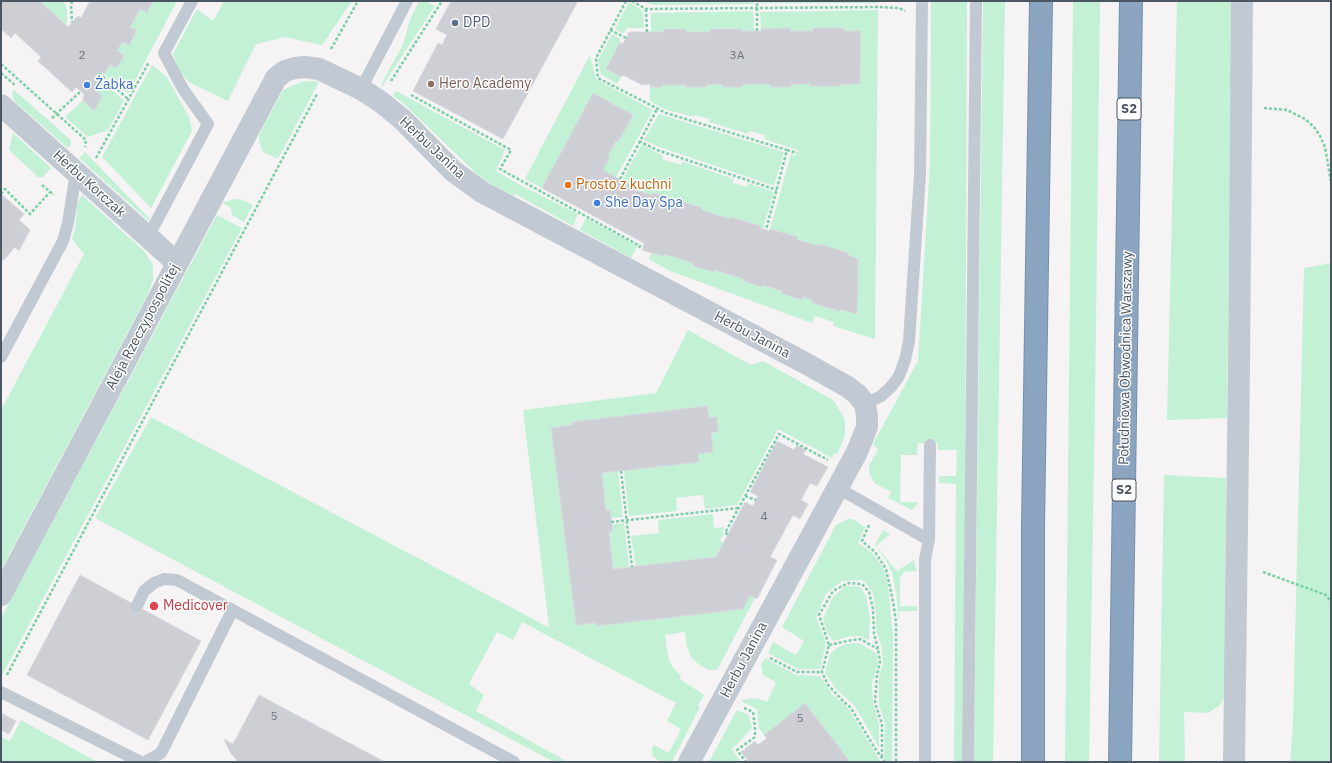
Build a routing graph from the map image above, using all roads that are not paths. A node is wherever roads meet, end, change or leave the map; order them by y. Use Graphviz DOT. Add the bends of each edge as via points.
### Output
graph roads {
  1 [pos="192,1"];
  2 [pos="407,1"];
  3 [pos="922,1"];
  4 [pos="976,1"];
  5 [pos="1041,1"];
  6 [pos="1130,1"];
  7 [pos="1242,1"];
  8 [pos="295,68"];
  9 [pos="361,89"];
  10 [pos="1,105"];
  11 [pos="76,173"];
  12 [pos="148,237"];
  13 [pos="177,263"];
  14 [pos="1,357"];
  15 [pos="864,404"];
  16 [pos="930,445"];
  17 [pos="838,488"];
  18 [pos="929,540"];
  19 [pos="1,595"];
  20 [pos="137,606"];
  21 [pos="232,611"];
  22 [pos="1,692"];
  23 [pos="141,762"];
  24 [pos="145,762"];
  25 [pos="514,762"];
  26 [pos="689,762"];
  27 [pos="925,762"];
  28 [pos="968,762"];
  29 [pos="1033,762"];
  30 [pos="1120,762"];
  31 [pos="1234,762"];
  1 -- 12 [label="lane" via="164,53 208,124"];
  2 -- 9 [label="lane"];
  3 -- 15 [label="lane" via="920,175 909,341 905,360 895,382 881,396"];
  4 -- 28 [label="lane"];
  5 -- 29 [label="highway" via="1033,526"];
  6 -- 30 [label="highway, Południowa Obwodnica Warszawy / S2"];
  7 -- 31 [label="street"];
  8 -- 9 [label="street, Herbu Janina" via="319,69"];
  8 -- 13 [label="street, Aleja Rzeczypospolitej" via="285,71 276,78"];
  9 -- 15 [label="street, Herbu Janina" via="403,120 453,171 482,192 806,363 848,387"];
  10 -- 11 [label="street, Herbu Korczak"];
  11 -- 12 [label="street, Herbu Korczak"];
  11 -- 14 [label="lane" via="63,241"];
  12 -- 13 [label="street, Herbu Korczak"];
  13 -- 19 [label="street, Aleja Rzeczypospolitej"];
  15 -- 17 [label="street, Herbu Janina" via="867,427"];
  16 -- 18 [label="lane"];
  17 -- 18 [label="lane"];
  17 -- 26 [label="street, Herbu Janina"];
  18 -- 27 [label="lane" via="925,559"];
  20 -- 21 [label="lane" via="144,591 154,583 177,580"];
  21 -- 24 [label="lane" via="161,753"];
  21 -- 25 [label="lane"];
  22 -- 23 [label="lane"];
}
